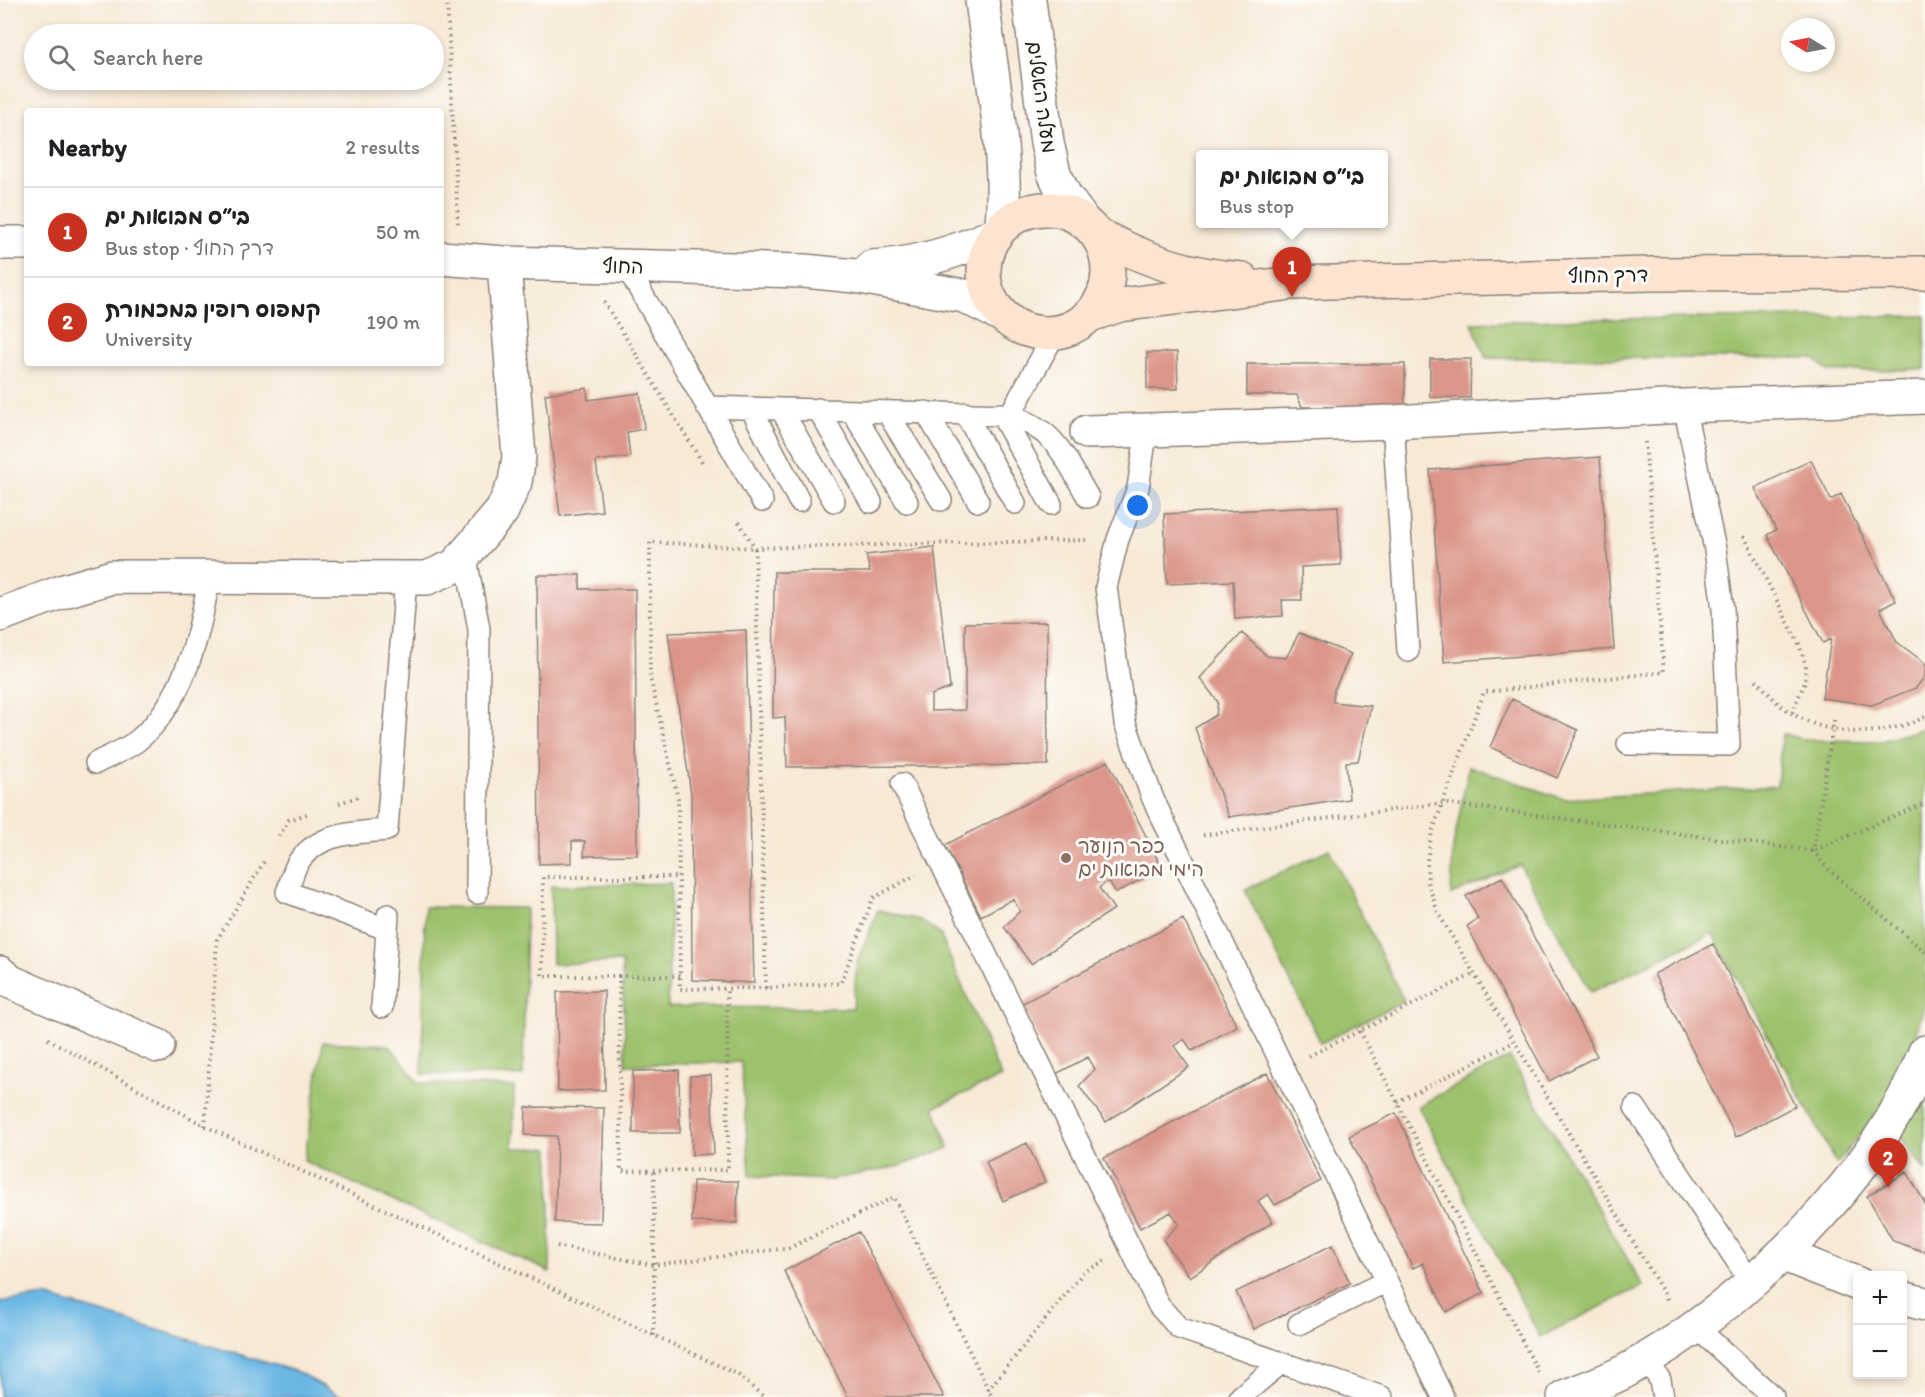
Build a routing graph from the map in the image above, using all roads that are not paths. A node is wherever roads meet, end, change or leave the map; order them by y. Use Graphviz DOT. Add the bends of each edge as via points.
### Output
graph roads {
  1 [pos="982,0"];
  2 [pos="1029,0"];
  3 [pos="1089,227"];
  4 [pos="999,230"];
  5 [pos="0,243"];
  6 [pos="24,243"];
  7 [pos="450,259"];
  8 [pos="504,263"];
  9 [pos="626,266"];
  10 [pos="804,271"];
  11 [pos="1925,273"];
  12 [pos="1292,283"];
  13 [pos="1000,314"];
  14 [pos="1090,315"];
  15 [pos="1054,333"];
  16 [pos="1925,397"];
  17 [pos="1684,406"];
  18 [pos="707,407"];
  19 [pos="751,408"];
  20 [pos="781,409"];
  21 [pos="818,410"];
  22 [pos="852,411"];
  23 [pos="887,412"];
  24 [pos="926,412"];
  25 [pos="965,413"];
  26 [pos="1005,415"];
  27 [pos="1393,422"];
  28 [pos="1147,428"];
  29 [pos="1087,432"];
  30 [pos="1088,497"];
  31 [pos="941,500"];
  32 [pos="762,501"];
  33 [pos="799,501"];
  34 [pos="834,501"];
  35 [pos="978,501"];
  36 [pos="872,502"];
  37 [pos="907,502"];
  38 [pos="1015,503"];
  39 [pos="1052,504"];
  40 [pos="465,554"];
  41 [pos="209,578"];
  42 [pos="406,578"];
  43 [pos="0,615"];
  44 [pos="1408,651"];
  45 [pos="1628,744"];
  46 [pos="96,763"];
  47 [pos="902,784"];
  48 [pos="477,893"];
  49 [pos="0,973"];
  50 [pos="382,1007"];
  51 [pos="158,1046"];
  52 [pos="1925,1053"];
  53 [pos="1635,1107"];
  54 [pos="1782,1254"];
  55 [pos="1387,1281"];
  56 [pos="1853,1282"];
  57 [pos="1752,1284"];
  58 [pos="1907,1299"];
  59 [pos="1925,1304"];
  60 [pos="1299,1324"];
  61 [pos="1692,1331"];
  62 [pos="1647,1359"];
  63 [pos="1281,1363"];
  64 [pos="1240,1397"];
  65 [pos="1382,1397"];
  66 [pos="1443,1397"];
  67 [pos="1564,1397"];
  68 [pos="1663,1397"];
  69 [pos="1773,1397"];
  1 -- 4 [label="street" via="1002,162 1004,198"];
  2 -- 3 [label="street, מעלה האשלים" via="1054,173"];
  3 -- 4 [label="main road" via="1068,213 1051,209 1016,216"];
  3 -- 12 [label="main road, דרך החוף" via="1135,255 1174,268"];
  3 -- 14 [label="main road" via="1107,263 1101,298"];
  4 -- 10 [label="street, החוף" via="937,259"];
  4 -- 13 [label="main road" via="985,259 984,277 989,297"];
  5 -- 6 [label="street"];
  7 -- 8 [label="street, החוף"];
  8 -- 9 [label="street, החוף"];
  8 -- 40 [label="street" via="519,457 515,482 502,511"];
  9 -- 10 [label="street, החוף"];
  9 -- 18 [label="lane"];
  10 -- 13 [label="street, החוף" via="964,296"];
  11 -- 12 [label="main road, דרך החוף" via="1651,274"];
  12 -- 14 [label="main road, דרך החוף" via="1120,304"];
  13 -- 15 [label="main road" via="1035,333"];
  14 -- 15 [label="main road" via="1074,327"];
  15 -- 26 [label="lane"];
  16 -- 17 [label="street"];
  17 -- 27 [label="street"];
  17 -- 45 [label="lane" via="1716,549 1729,745"];
  18 -- 19 [label="lane"];
  18 -- 32 [label="lane"];
  19 -- 20 [label="lane"];
  19 -- 33 [label="lane"];
  20 -- 21 [label="lane"];
  20 -- 34 [label="lane"];
  21 -- 22 [label="lane"];
  21 -- 36 [label="lane"];
  22 -- 23 [label="lane"];
  22 -- 37 [label="lane"];
  23 -- 24 [label="lane"];
  23 -- 31 [label="lane"];
  24 -- 25 [label="lane"];
  24 -- 35 [label="lane"];
  25 -- 26 [label="lane"];
  25 -- 38 [label="lane"];
  26 -- 30 [label="lane" via="1034,423 1053,438"];
  26 -- 39 [label="lane"];
  27 -- 28 [label="street"];
  27 -- 44 [label="lane"];
  28 -- 29 [label="street"];
  28 -- 55 [label="lane" via="1138,488 1118,539 1106,588 1125,723 1137,760 1173,839"];
  40 -- 42 [label="street" via="455,566 427,578"];
  40 -- 48 [label="lane" via="479,629"];
  41 -- 42 [label="street"];
  41 -- 43 [label="street" via="112,577"];
  41 -- 46 [label="lane" via="188,663 164,712 136,741"];
  42 -- 50 [label="lane" via="387,830 342,834 318,843 299,861 287,892 387,922"];
  47 -- 63 [label="lane" via="1159,1306 1179,1328"];
  49 -- 51 [label="street" via="11,982"];
  52 -- 54 [label="street" via="1880,1138 1831,1204"];
  53 -- 57 [label="lane"];
  54 -- 56 [label="street"];
  54 -- 57 [label="street"];
  55 -- 60 [label="lane"];
  55 -- 66 [label="lane"];
  57 -- 61 [label="street"];
  58 -- 59 [label="street"];
  61 -- 62 [label="street"];
  61 -- 69 [label="lane"];
  62 -- 67 [label="street"];
  62 -- 68 [label="lane" via="1660,1380"];
  63 -- 64 [label="lane"];
  63 -- 65 [label="lane"];
}
